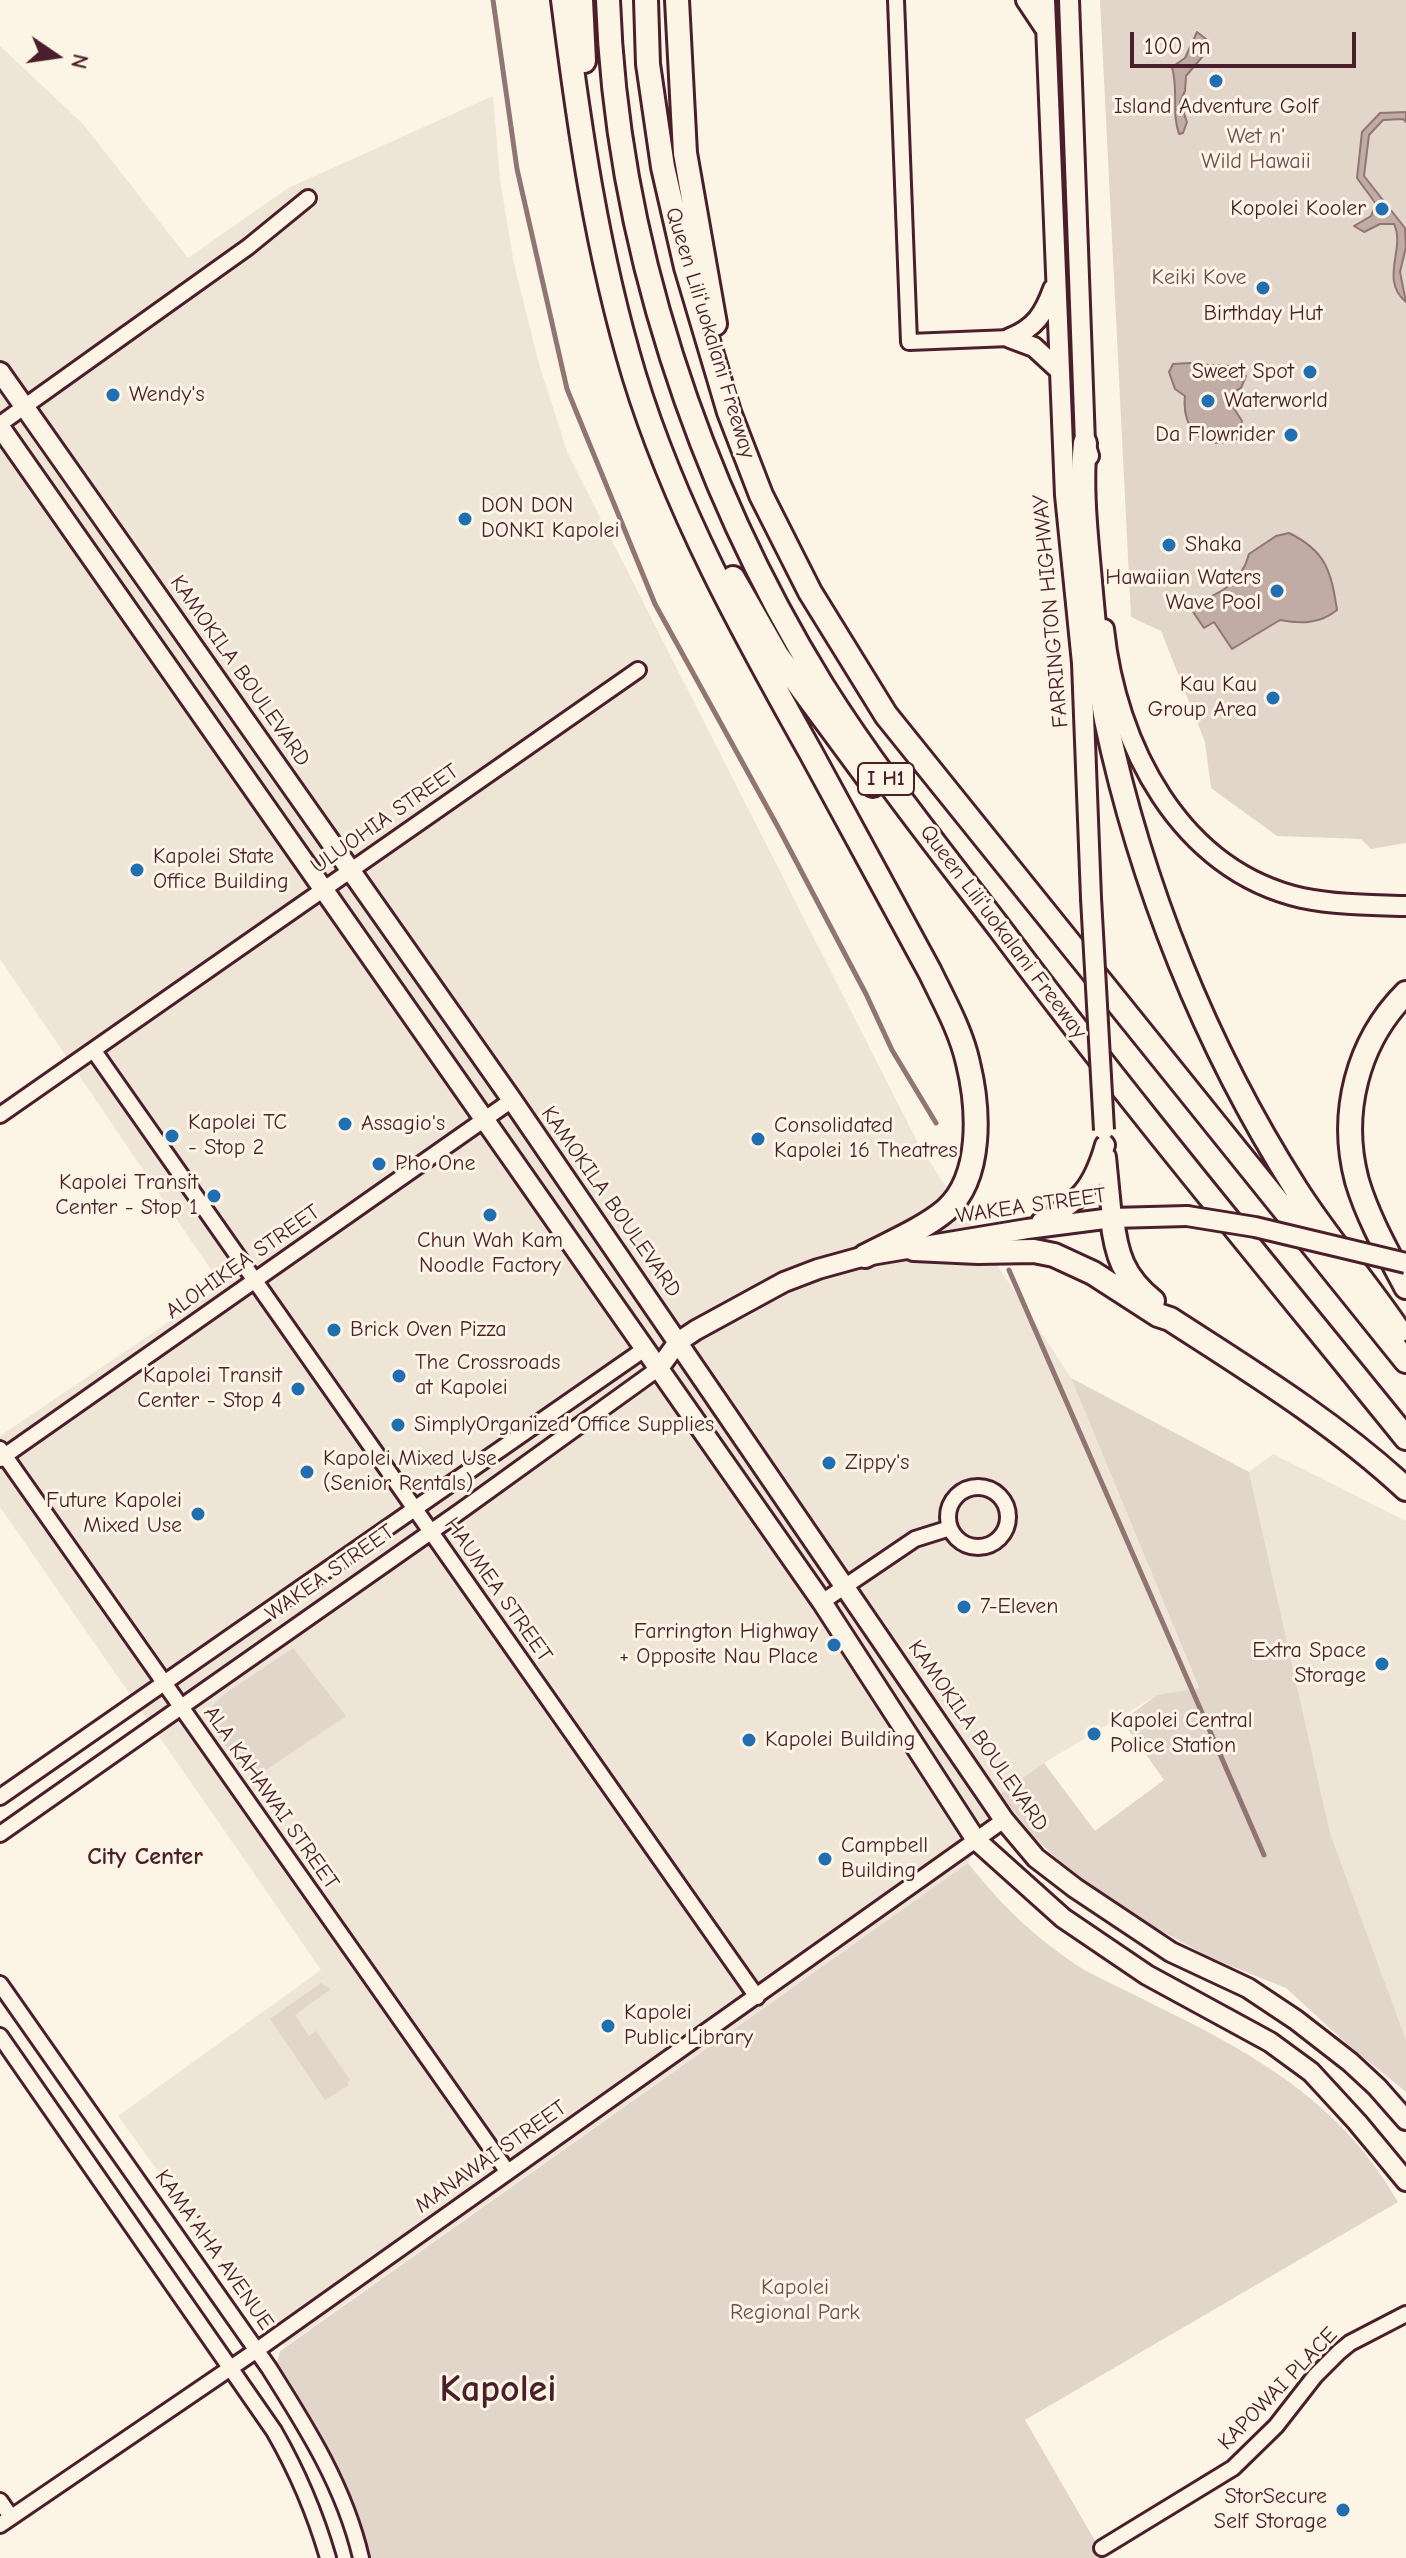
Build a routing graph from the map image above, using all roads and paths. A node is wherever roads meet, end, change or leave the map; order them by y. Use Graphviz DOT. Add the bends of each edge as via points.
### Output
graph roads {
  1 [pos="563,0"];
  2 [pos="581,0"];
  3 [pos="608,0"];
  4 [pos="646,0"];
  5 [pos="677,0"];
  6 [pos="896,0"];
  7 [pos="1026,0"];
  8 [pos="1045,0"];
  9 [pos="1059,0"];
  10 [pos="1069,0"];
  11 [pos="1070,19"];
  12 [pos="1046,29"];
  13 [pos="590,194"];
  14 [pos="308,198"];
  15 [pos="1055,284"];
  16 [pos="1010,338"];
  17 [pos="1059,370"];
  18 [pos="0,372"];
  19 [pos="635,376"];
  20 [pos="25,406"];
  21 [pos="729,412"];
  22 [pos="0,426"];
  23 [pos="1085,443"];
  24 [pos="638,670"];
  25 [pos="349,870"];
  26 [pos="323,888"];
  27 [pos="1406,906"];
  28 [pos="1406,993"];
  29 [pos="1061,1011"];
  30 [pos="94,1051"];
  31 [pos="512,1100"];
  32 [pos="0,1115"];
  33 [pos="486,1120"];
  34 [pos="1104,1138"];
  35 [pos="1112,1218"];
  36 [pos="1027,1229"];
  37 [pos="914,1249"];
  38 [pos="865,1256"];
  39 [pos="1406,1263"];
  40 [pos="254,1279"];
  41 [pos="1406,1287"];
  42 [pos="1170,1319"];
  43 [pos="678,1342"];
  44 [pos="1406,1342"];
  45 [pos="646,1348"];
  46 [pos="1406,1361"];
  47 [pos="659,1368"];
  48 [pos="1406,1438"];
  49 [pos="2,1455"];
  50 [pos="1406,1489"];
  51 [pos="414,1508"];
  52 [pos="950,1528"];
  53 [pos="431,1532"];
  54 [pos="845,1586"];
  55 [pos="822,1602"];
  56 [pos="164,1684"];
  57 [pos="180,1708"];
  58 [pos="0,1797"];
  59 [pos="1004,1820"];
  60 [pos="0,1834"];
  61 [pos="976,1840"];
  62 [pos="0,1984"];
  63 [pos="757,1997"];
  64 [pos="0,2036"];
  65 [pos="1406,2120"];
  66 [pos="507,2171"];
  67 [pos="1406,2181"];
  68 [pos="1406,2314"];
  69 [pos="257,2350"];
  70 [pos="232,2367"];
  71 [pos="0,2501"];
  72 [pos="6,2521"];
  73 [pos="1102,2548"];
  74 [pos="328,2558"];
  75 [pos="361,2558"];
  1 -- 13 [label="highway"];
  2 -- 13 [label="highway"];
  3 -- 29 [label="highway, Queen Liliʻuokalani Freeway / I H1" via="621,139 651,281 703,449 734,523 824,687 886,779"];
  4 -- 21 [label="highway, Queen Liliʻuokalani Freeway / I H1" via="648,64 663,167"];
  5 -- 21 [label="highway" via="685,153"];
  6 -- 16 [label="street" via="909,342"];
  7 -- 12 [label="main road"];
  8 -- 12 [label="main road, FARRINGTON HIGHWAY"];
  9 -- 11 [label="main road"];
  10 -- 11 [label="main road"];
  11 -- 23 [label="main road"];
  12 -- 15 [label="main road, FARRINGTON HIGHWAY"];
  13 -- 19 [label="highway"];
  14 -- 20 [label="street"];
  15 -- 16 [label="main road" via="1042,316 1026,332"];
  15 -- 17 [label="main road, FARRINGTON HIGHWAY"];
  16 -- 17 [label="main road" via="1034,347"];
  17 -- 34 [label="main road, FARRINGTON HIGHWAY, bridge" via="1082,663"];
  18 -- 20 [label="main road, KAMOKILA BOULEVARD"];
  19 -- 29 [label="highway" via="746,604 777,655 974,913"];
  19 -- 38 [label="highway" via="681,500 733,613 930,972 968,1063 974,1155 963,1190 945,1211"];
  20 -- 22 [label="street"];
  20 -- 25 [label="main road, KAMOKILA BOULEVARD"];
  21 -- 46 [label="highway, Queen Liliʻuokalani Freeway / I H1" via="761,495 810,592 886,715"];
  22 -- 26 [label="main road"];
  23 -- 27 [label="main road" via="1106,643 1135,751 1157,790 1185,829 1218,859 1258,882 1332,903"];
  23 -- 44 [label="highway" via="1089,567 1106,717 1150,883 1191,992 1259,1127"];
  24 -- 25 [label="street, ULUOHIA STREET"];
  25 -- 26 [label="street, ULUOHIA STREET"];
  25 -- 31 [label="main road, KAMOKILA BOULEVARD"];
  26 -- 30 [label="street, ULUOHIA STREET"];
  26 -- 33 [label="main road"];
  28 -- 41 [label="highway" via="1367,1049 1350,1124 1361,1192"];
  29 -- 48 [label="highway, Queen Liliʻuokalani Freeway / I H1"];
  30 -- 32 [label="street, ULUOHIA STREET"];
  30 -- 40 [label="street, HAUMEA STREET"];
  31 -- 33 [label="street, ALOHIKEA STREET"];
  31 -- 43 [label="main road, KAMOKILA BOULEVARD"];
  33 -- 40 [label="street, ALOHIKEA STREET"];
  33 -- 45 [label="main road"];
  34 -- 35 [label="main road, FARRINGTON HIGHWAY"];
  34 -- 36 [label="main road" via="1099,1168 1085,1192"];
  35 -- 36 [label="main road, WAKEA STREET"];
  35 -- 39 [label="main road, WAKEA STREET, bridge" via="1187,1216"];
  35 -- 42 [label="highway" via="1123,1266"];
  36 -- 37 [label="main road, WAKEA STREET"];
  37 -- 38 [label="main road, WAKEA STREET"];
  37 -- 42 [label="highway" via="1054,1255"];
  38 -- 43 [label="main road, WAKEA STREET" via="784,1282"];
  40 -- 49 [label="street, ALOHIKEA STREET"];
  40 -- 51 [label="street, HAUMEA STREET"];
  42 -- 50 [label="highway" via="1293,1398"];
  43 -- 45 [label="main road, WAKEA STREET"];
  43 -- 47 [label="main road, WAKEA STREET"];
  43 -- 54 [label="main road, KAMOKILA BOULEVARD"];
  45 -- 47 [label="main road"];
  45 -- 51 [label="street, WAKEA STREET"];
  47 -- 53 [label="street, WAKEA STREET"];
  47 -- 55 [label="main road"];
  49 -- 56 [label="street, ALA KAHAWAI STREET"];
  51 -- 53 [label="street, HAUMEA STREET"];
  51 -- 56 [label="street, WAKEA STREET"];
  52 -- 52 [label="street" via="962,1543 990,1545 1004,1532 1006,1506 994,1492 966,1489 951,1506"];
  52 -- 54 [label="street" via="915,1539"];
  53 -- 57 [label="street, WAKEA STREET"];
  53 -- 63 [label="street, HAUMEA STREET"];
  54 -- 55 [label="street"];
  54 -- 59 [label="main road, KAMOKILA BOULEVARD"];
  55 -- 61 [label="main road"];
  56 -- 57 [label="street, ALA KAHAWAI STREET"];
  56 -- 58 [label="street, WAKEA STREET"];
  57 -- 60 [label="street, WAKEA STREET"];
  57 -- 66 [label="street, ALA KAHAWAI STREET"];
  59 -- 61 [label="street, MANAWAI STREET"];
  59 -- 65 [label="main road, KAMOKILA BOULEVARD" via="1036,1858 1075,1888 1171,1952 1248,1988 1350,2062"];
  61 -- 63 [label="street, MANAWAI STREET"];
  61 -- 67 [label="main road" via="1063,1918 1147,1975 1270,2042 1311,2072"];
  62 -- 69 [label="street, KAMA'AHA AVENUE"];
  63 -- 66 [label="street, MANAWAI STREET"];
  64 -- 70 [label="street"];
  66 -- 69 [label="street, MANAWAI STREET"];
  68 -- 73 [label="street, KAPOWAI PLACE" via="1339,2352 1233,2468"];
  69 -- 70 [label="street, MANAWAI STREET"];
  69 -- 75 [label="street, KAMA'AHA AVENUE" via="320,2451"];
  70 -- 72 [label="street, MANAWAI STREET"];
  70 -- 74 [label="street" via="292,2463"];
  71 -- 72 [label="street"];
}
